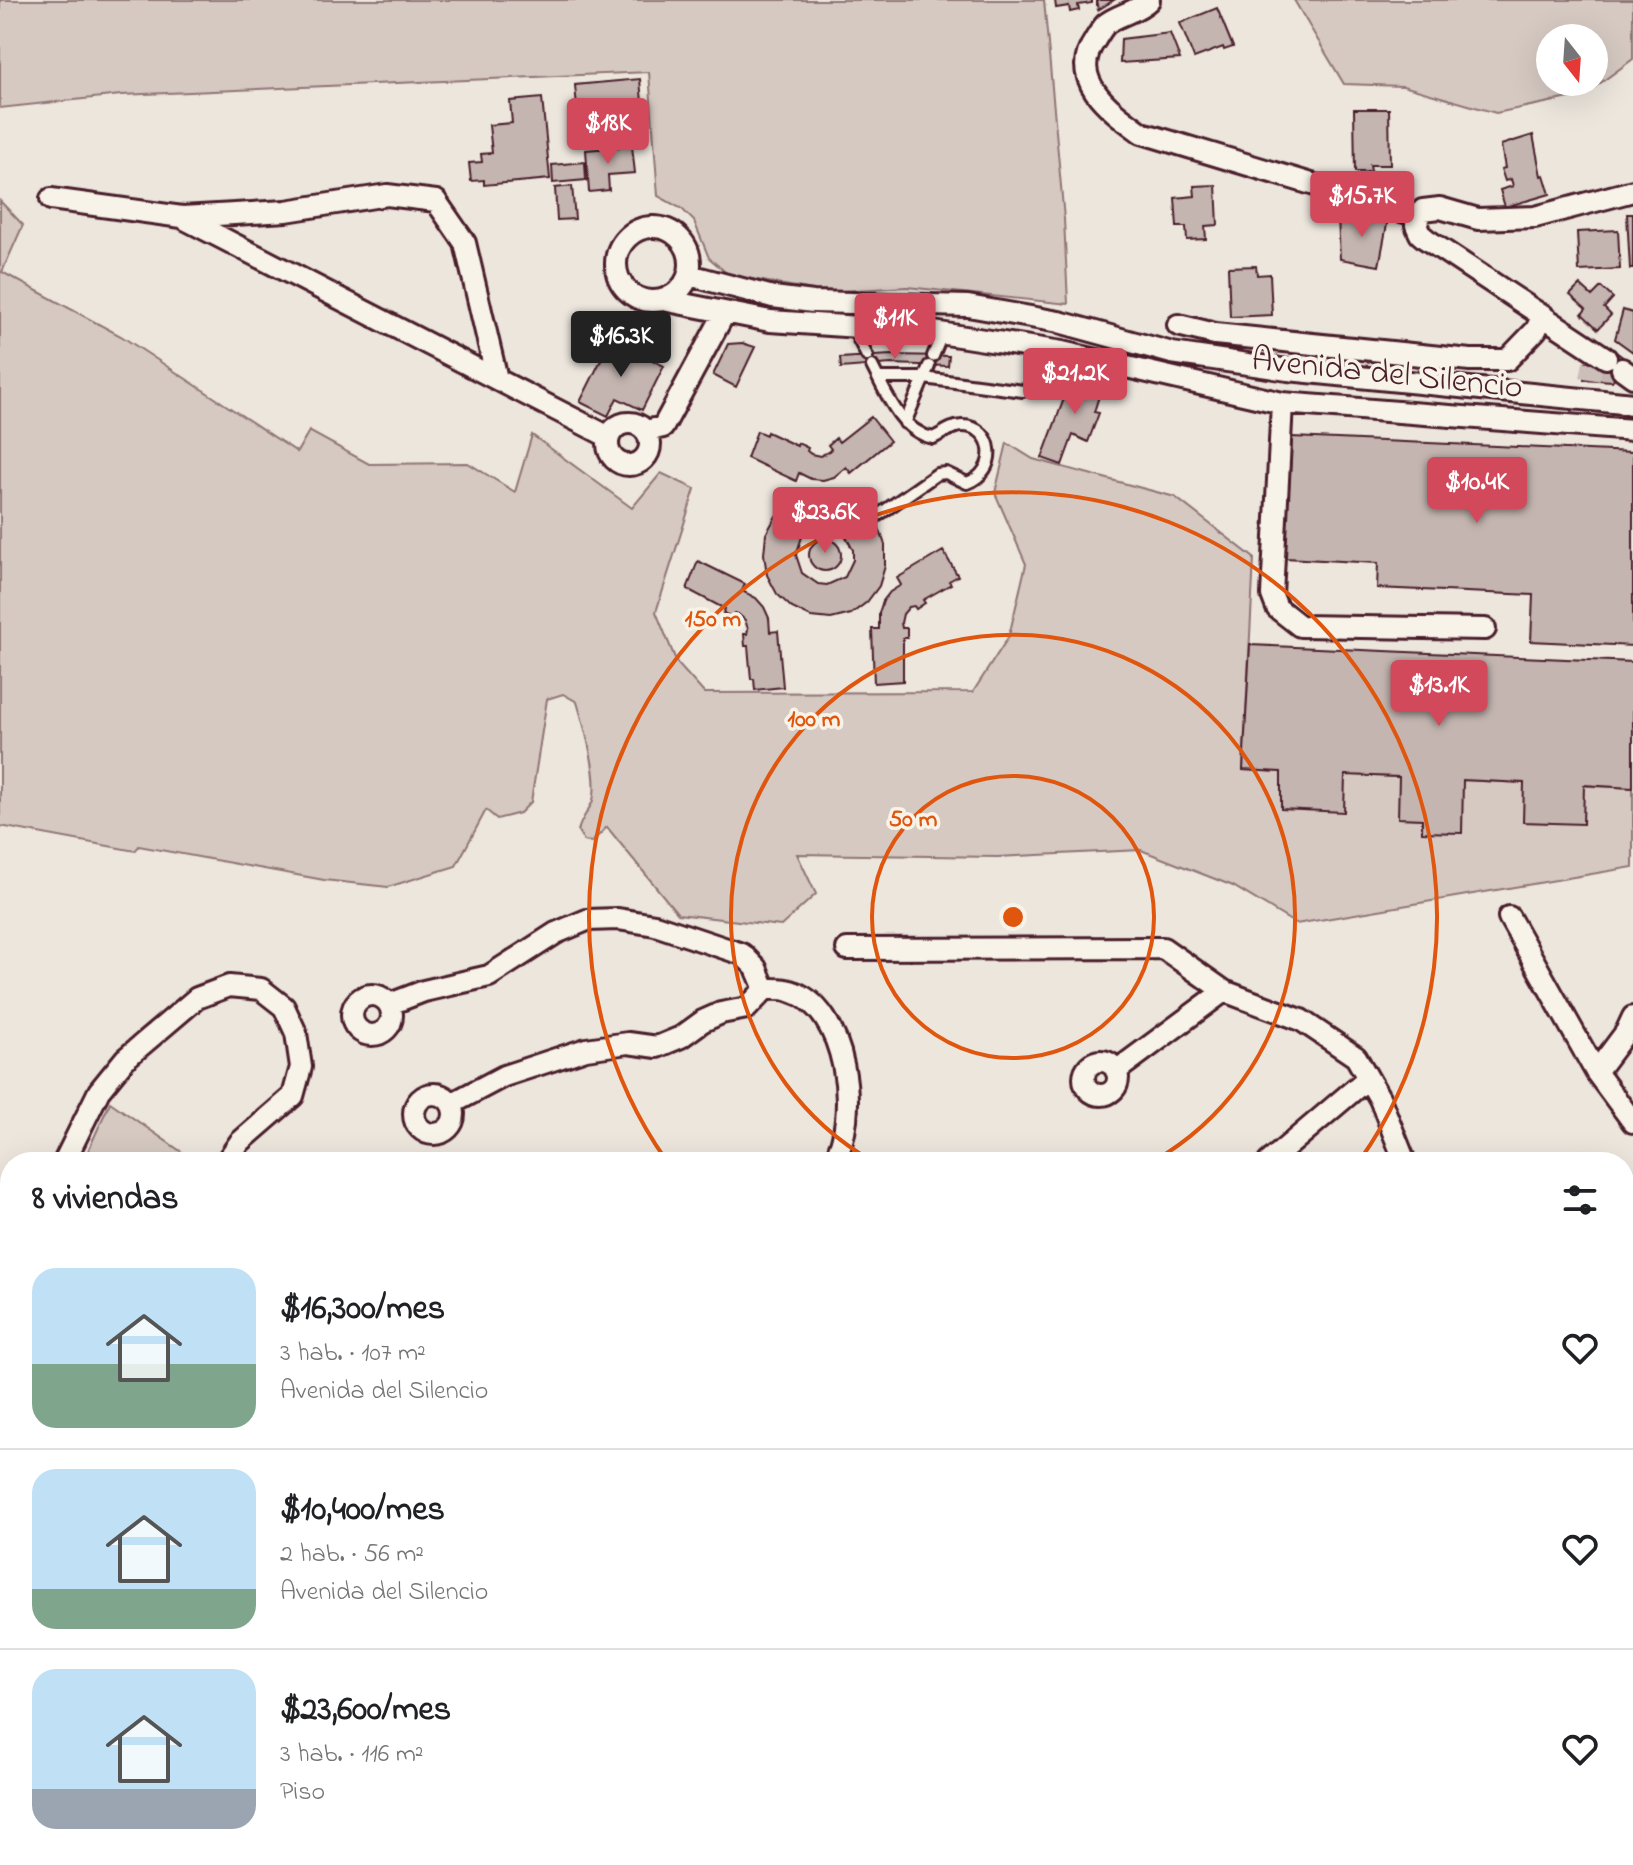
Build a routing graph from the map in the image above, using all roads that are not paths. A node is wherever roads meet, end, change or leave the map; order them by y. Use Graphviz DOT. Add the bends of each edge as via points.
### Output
graph roads {
  1 [pos="1149,0"];
  2 [pos="1633,191"];
  3 [pos="51,199"];
  4 [pos="1418,216"];
  5 [pos="182,217"];
  6 [pos="689,275"];
  7 [pos="663,300"];
  8 [pos="724,314"];
  9 [pos="1543,315"];
  10 [pos="1178,325"];
  11 [pos="853,328"];
  12 [pos="942,334"];
  13 [pos="1604,371"];
  14 [pos="1365,377"];
  15 [pos="878,378"];
  16 [pos="924,378"];
  17 [pos="497,379"];
  18 [pos="1023,391"];
  19 [pos="1282,403"];
  20 [pos="1633,404"];
  21 [pos="1359,410"];
  22 [pos="905,423"];
  23 [pos="1633,430"];
  24 [pos="646,431"];
  25 [pos="609,437"];
  26 [pos="864,525"];
  27 [pos="1485,629"];
  28 [pos="1509,917"];
  29 [pos="847,949"];
  30 [pos="765,989"];
  31 [pos="1224,991"];
  32 [pos="390,1004"];
  33 [pos="1633,1017"];
  34 [pos="1116,1071"];
  35 [pos="1596,1072"];
  36 [pos="1368,1078"];
  37 [pos="451,1104"];
  38 [pos="1633,1122"];
  39 [pos="69,1152"];
  40 [pos="233,1152"];
  41 [pos="837,1152"];
  42 [pos="1281,1152"];
  43 [pos="1401,1152"];
  1 -- 4 [label="street" via="1106,24 1087,53 1087,76 1105,106 1142,133"];
  2 -- 4 [label="street" via="1535,217 1478,219 1432,207"];
  3 -- 5 [label="street"];
  4 -- 9 [label="street" via="1420,234"];
  5 -- 17 [label="street"];
  5 -- 17 [label="street" via="286,211 387,195 436,201 465,243"];
  6 -- 7 [label="street"];
  6 -- 7 [label="street, Avenida del Silencio" via="689,254 672,231 643,228 630,234 616,259 623,286 635,296"];
  6 -- 14 [label="street, Avenida del Silencio" via="813,302 968,306 1059,322 1172,353"];
  7 -- 8 [label="street, Avenida del Silencio"];
  8 -- 11 [label="street, Avenida del Silencio"];
  8 -- 24 [label="street" via="663,427"];
  9 -- 10 [label="street" via="1507,360 1215,334"];
  9 -- 13 [label="street"];
  11 -- 12 [label="street, Avenida del Silencio"];
  11 -- 15 [label="lane"];
  12 -- 16 [label="lane"];
  12 -- 19 [label="street, Avenida del Silencio" via="1062,352"];
  13 -- 14 [label="street, Avenida del Silencio"];
  13 -- 20 [label="street, Avenida del Silencio"];
  14 -- 21 [label="street"];
  15 -- 16 [label="lane"];
  15 -- 22 [label="lane"];
  16 -- 18 [label="lane"];
  16 -- 22 [label="lane"];
  17 -- 25 [label="street"];
  19 -- 21 [label="street, Avenida del Silencio"];
  19 -- 27 [label="street" via="1272,595 1277,608 1300,626"];
  21 -- 23 [label="street, Avenida del Silencio"];
  22 -- 26 [label="lane" via="933,438 954,427 979,432 989,448 987,467 967,483 937,474"];
  24 -- 25 [label="street" via="623,423"];
  24 -- 25 [label="street" via="648,452 632,465 613,457"];
  28 -- 35 [label="street"];
  29 -- 31 [label="street" via="1163,948"];
  30 -- 32 [label="street" via="756,968 742,954 655,925 602,919 556,933 489,976"];
  30 -- 37 [label="street" via="747,1008 721,1013 657,1047 628,1043 586,1049 504,1076"];
  30 -- 41 [label="street" via="791,991 815,1006 837,1042 847,1084 847,1123"];
  31 -- 34 [label="street"];
  31 -- 36 [label="street" via="1301,1020 1356,1057"];
  33 -- 35 [label="street"];
  35 -- 38 [label="street"];
  36 -- 42 [label="street"];
  36 -- 43 [label="street"];
  39 -- 40 [label="street" via="99,1091 125,1059 197,998 229,986 261,989 284,1007 296,1033 301,1067 293,1096"];
}
